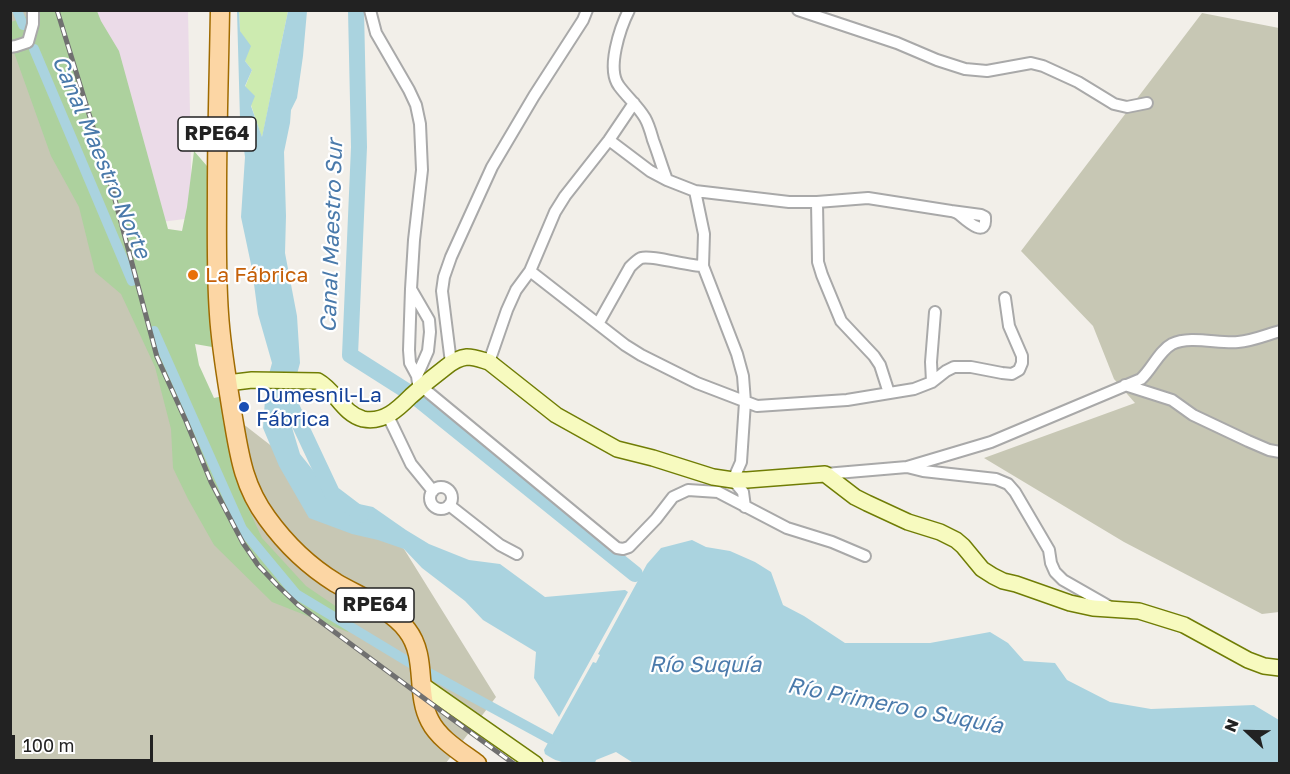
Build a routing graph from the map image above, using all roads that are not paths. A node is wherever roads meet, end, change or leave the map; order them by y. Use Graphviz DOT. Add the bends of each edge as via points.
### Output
graph roads {
  1 [pos="33,10"];
  2 [pos="220,10"];
  3 [pos="370,10"];
  4 [pos="587,10"];
  5 [pos="629,10"];
  6 [pos="798,10"];
  7 [pos="10,47"];
  8 [pos="634,103"];
  9 [pos="1147,103"];
  10 [pos="609,140"];
  11 [pos="667,180"];
  12 [pos="695,191"];
  13 [pos="817,202"];
  14 [pos="951,210"];
  15 [pos="703,266"];
  16 [pos="530,271"];
  17 [pos="411,289"];
  18 [pos="1005,298"];
  19 [pos="935,312"];
  20 [pos="598,324"];
  21 [pos="1280,331"];
  22 [pos="489,362"];
  23 [pos="451,363"];
  24 [pos="932,382"];
  25 [pos="227,383"];
  26 [pos="419,384"];
  27 [pos="1125,385"];
  28 [pos="889,393"];
  29 [pos="745,402"];
  30 [pos="388,416"];
  31 [pos="1280,452"];
  32 [pos="907,467"];
  33 [pos="825,474"];
  34 [pos="734,480"];
  35 [pos="745,507"];
  36 [pos="517,554"];
  37 [pos="865,556"];
  38 [pos="1113,609"];
  39 [pos="1280,668"];
  40 [pos="422,686"];
  41 [pos="477,764"];
  42 [pos="535,764"];
  1 -- 7 [label="street" via="28,42"];
  2 -- 25 [label="main road, RPE64" via="218,284"];
  3 -- 17 [label="street" via="376,33 416,105 420,124 422,170"];
  4 -- 23 [label="street" via="492,167 451,257 442,291"];
  5 -- 8 [label="street" via="618,43 614,75"];
  6 -- 9 [label="street" via="965,69 1031,63 1078,82 1114,104 1127,107"];
  8 -- 10 [label="street"];
  8 -- 11 [label="street" via="649,125"];
  10 -- 11 [label="street"];
  10 -- 16 [label="street" via="555,212"];
  11 -- 12 [label="street"];
  12 -- 13 [label="street"];
  12 -- 15 [label="street" via="704,234"];
  13 -- 14 [label="street" via="868,198"];
  13 -- 28 [label="street" via="818,262 822,275 841,321 880,365"];
  15 -- 20 [label="street" via="651,258 636,261"];
  15 -- 29 [label="street" via="737,354"];
  16 -- 20 [label="street"];
  16 -- 22 [label="street" via="512,299"];
  17 -- 26 [label="street" via="410,363"];
  17 -- 26 [label="street" via="429,320 428,351"];
  18 -- 24 [label="street" via="1009,326 1022,356 1019,370 1012,374 954,367"];
  19 -- 24 [label="street"];
  20 -- 29 [label="street" via="641,355"];
  21 -- 27 [label="street" via="1239,342 1173,344 1162,351 1141,379"];
  22 -- 23 [label="street" via="469,357"];
  22 -- 34 [label="street" via="556,415 605,444"];
  23 -- 26 [label="street"];
  24 -- 28 [label="street"];
  25 -- 30 [label="street" via="314,380 327,387 355,416 369,420"];
  25 -- 40 [label="main road, RPE64" via="243,472 260,509 284,539 316,568 401,623 416,645"];
  26 -- 30 [label="street"];
  26 -- 35 [label="street" via="617,548 629,547 673,497 687,490 718,492"];
  27 -- 31 [label="street" via="1172,400 1239,437"];
  27 -- 32 [label="street" via="991,442"];
  28 -- 29 [label="street" via="809,404 757,406"];
  29 -- 34 [label="street" via="741,462"];
  30 -- 36 [label="street" via="411,464 433,490 443,488 449,492 452,498 448,505"];
  32 -- 33 [label="street"];
  32 -- 38 [label="street" via="1008,484 1049,550 1054,572"];
  33 -- 34 [label="street"];
  33 -- 38 [label="street" via="855,497 956,540 993,576 1070,603"];
  34 -- 35 [label="street" via="743,492"];
  35 -- 37 [label="street" via="787,528"];
  38 -- 39 [label="street" via="1184,624 1248,660"];
  40 -- 41 [label="main road, RPE64" via="426,711 434,728"];
  40 -- 42 [label="street"];
}
